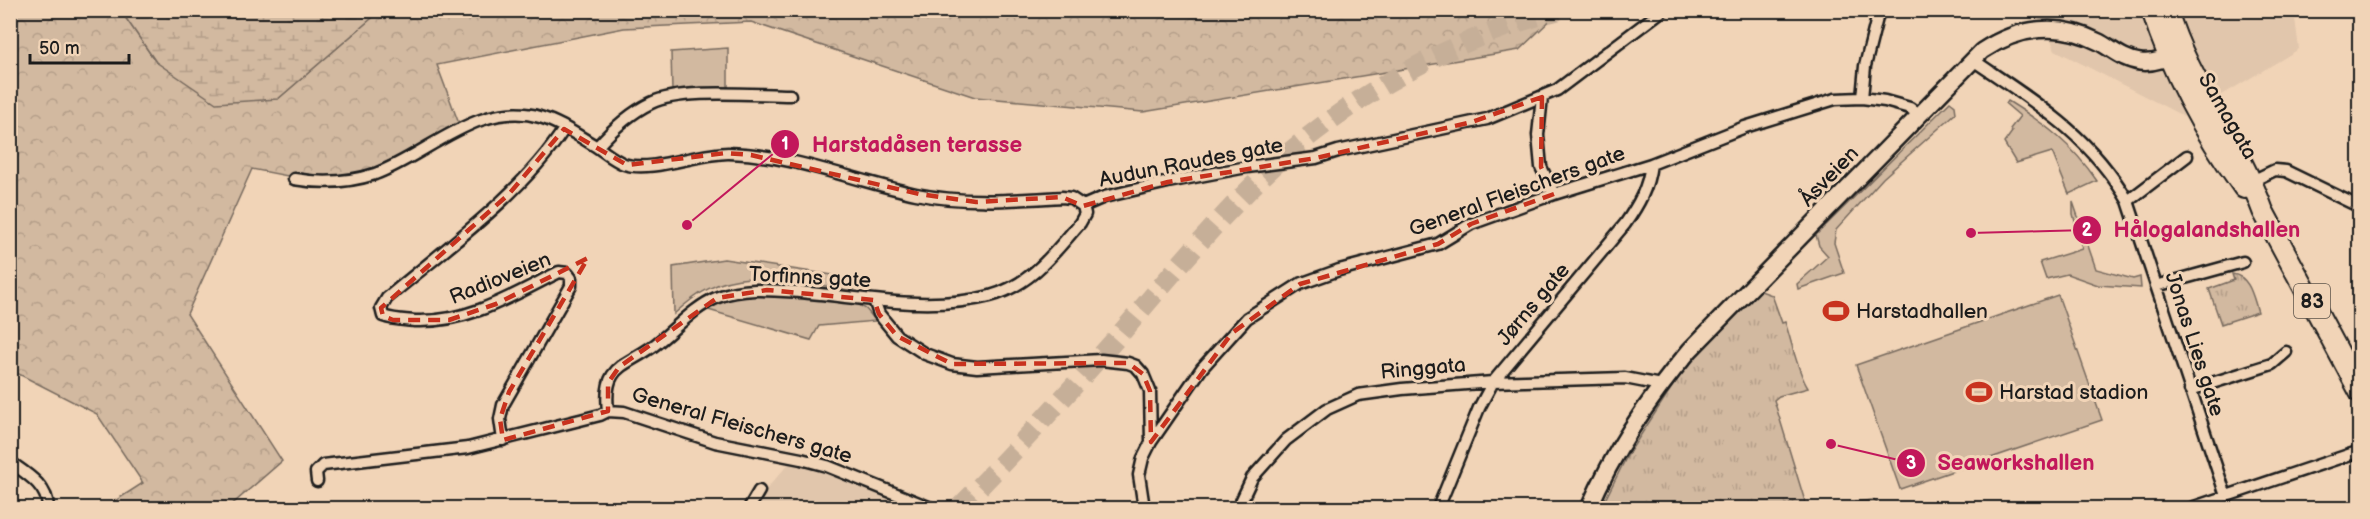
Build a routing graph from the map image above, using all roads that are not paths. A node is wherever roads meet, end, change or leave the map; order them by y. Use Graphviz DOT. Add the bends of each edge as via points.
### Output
graph roads {
  1 [pos="1663,10"];
  2 [pos="1879,10"];
  3 [pos="2152,10"];
  4 [pos="2167,10"];
  5 [pos="2175,54"];
  6 [pos="1972,60"];
  7 [pos="790,95"];
  8 [pos="1542,97"];
  9 [pos="1862,98"];
  10 [pos="1918,114"];
  11 [pos="564,129"];
  12 [pos="597,147"];
  13 [pos="2187,156"];
  14 [pos="1651,164"];
  15 [pos="294,179"];
  16 [pos="2252,181"];
  17 [pos="1554,194"];
  18 [pos="2128,201"];
  19 [pos="1083,206"];
  20 [pos="2360,207"];
  21 [pos="2263,211"];
  22 [pos="2243,262"];
  23 [pos="2156,286"];
  24 [pos="874,300"];
  25 [pos="2286,352"];
  26 [pos="1493,382"];
  27 [pos="1660,385"];
  28 [pos="2190,390"];
  29 [pos="2360,392"];
  30 [pos="608,411"];
  31 [pos="503,440"];
  32 [pos="1151,442"];
  33 [pos="2360,451"];
  34 [pos="10,462"];
  35 [pos="317,481"];
  36 [pos="759,491"];
  37 [pos="2226,496"];
  38 [pos="48,508"];
  39 [pos="749,508"];
  40 [pos="930,508"];
  41 [pos="1144,508"];
  42 [pos="1238,508"];
  43 [pos="1438,508"];
  44 [pos="1589,508"];
  45 [pos="2191,508"];
  1 -- 8 [label="street, Audun Raudes gate" via="1565,86"];
  2 -- 9 [label="street" via="1865,66"];
  3 -- 5 [label="highway, Samagata / 83"];
  4 -- 5 [label="highway, Samagata / 83"];
  5 -- 6 [label="street, Åsveien" via="2149,62 2132,61 2087,37 2047,28 2004,38"];
  5 -- 16 [label="highway, Samagata / 83"];
  5 -- 21 [label="highway, Samagata / 83" via="2220,155"];
  6 -- 10 [label="street, Åsveien"];
  6 -- 18 [label="street, Jonas Lies gate" via="2074,132 2104,163"];
  7 -- 12 [label="street" via="668,97 638,110"];
  8 -- 17 [label="street" via="1538,135 1541,167"];
  8 -- 19 [label="street, Audun Raudes gate" via="1472,122 1316,158 1247,166 1168,182"];
  9 -- 10 [label="street, General Fleischers gate" via="1902,106"];
  9 -- 14 [label="street, General Fleischers gate" via="1835,99 1797,110"];
  10 -- 27 [label="street, Åsveien"];
  11 -- 12 [label="street"];
  11 -- 15 [label="street" via="541,117 502,114 471,125 376,173 342,182"];
  11 -- 31 [label="street, Radioveien" via="509,194 387,298 381,308 383,316 393,320 448,320 484,309 559,272 567,273 571,286 503,405"];
  12 -- 19 [label="street, Audun Raudes gate" via="627,165 647,166 726,153 751,155 919,194 976,202 1062,197"];
  13 -- 18 [label="street"];
  14 -- 17 [label="street, General Fleischers gate"];
  14 -- 26 [label="street, Jørns gate" via="1642,199 1625,224"];
  16 -- 20 [label="street, Samagata" via="2275,170 2286,171"];
  16 -- 21 [label="highway, Samagata / 83"];
  17 -- 32 [label="street, General Fleischers gate" via="1471,224 1438,244 1300,284 1247,318 1232,333 1202,368"];
  18 -- 23 [label="street, Jonas Lies gate"];
  19 -- 24 [label="street, Torfinns gate" via="1080,223 1051,257 1027,280 1009,289 955,301"];
  21 -- 29 [label="highway, 83"];
  22 -- 23 [label="street"];
  23 -- 28 [label="street, Jonas Lies gate"];
  24 -- 30 [label="street, Torfinns gate" via="767,290 717,298 619,367 608,383"];
  24 -- 32 [label="street" via="879,314 897,336 925,354 952,364 977,367 1101,360 1136,366 1150,391"];
  25 -- 28 [label="street" via="2272,364"];
  26 -- 27 [label="street, Ringgata" via="1625,378"];
  26 -- 42 [label="street, Ringgata" via="1381,391 1358,395 1327,409 1268,457 1252,477"];
  26 -- 43 [label="street, Jørns gate"];
  27 -- 44 [label="street, Åsveien"];
  28 -- 37 [label="street, Jonas Lies gate"];
  30 -- 31 [label="street" via="587,420"];
  30 -- 40 [label="street, General Fleischers gate" via="624,412 715,442 827,466"];
  31 -- 35 [label="street" via="468,448 323,465 316,472"];
  32 -- 41 [label="street, General Fleischers gate" via="1139,475"];
  33 -- 37 [label="street"];
  34 -- 38 [label="street" via="40,486 48,498"];
  36 -- 39 [label="street"];
  37 -- 45 [label="street"];
}
